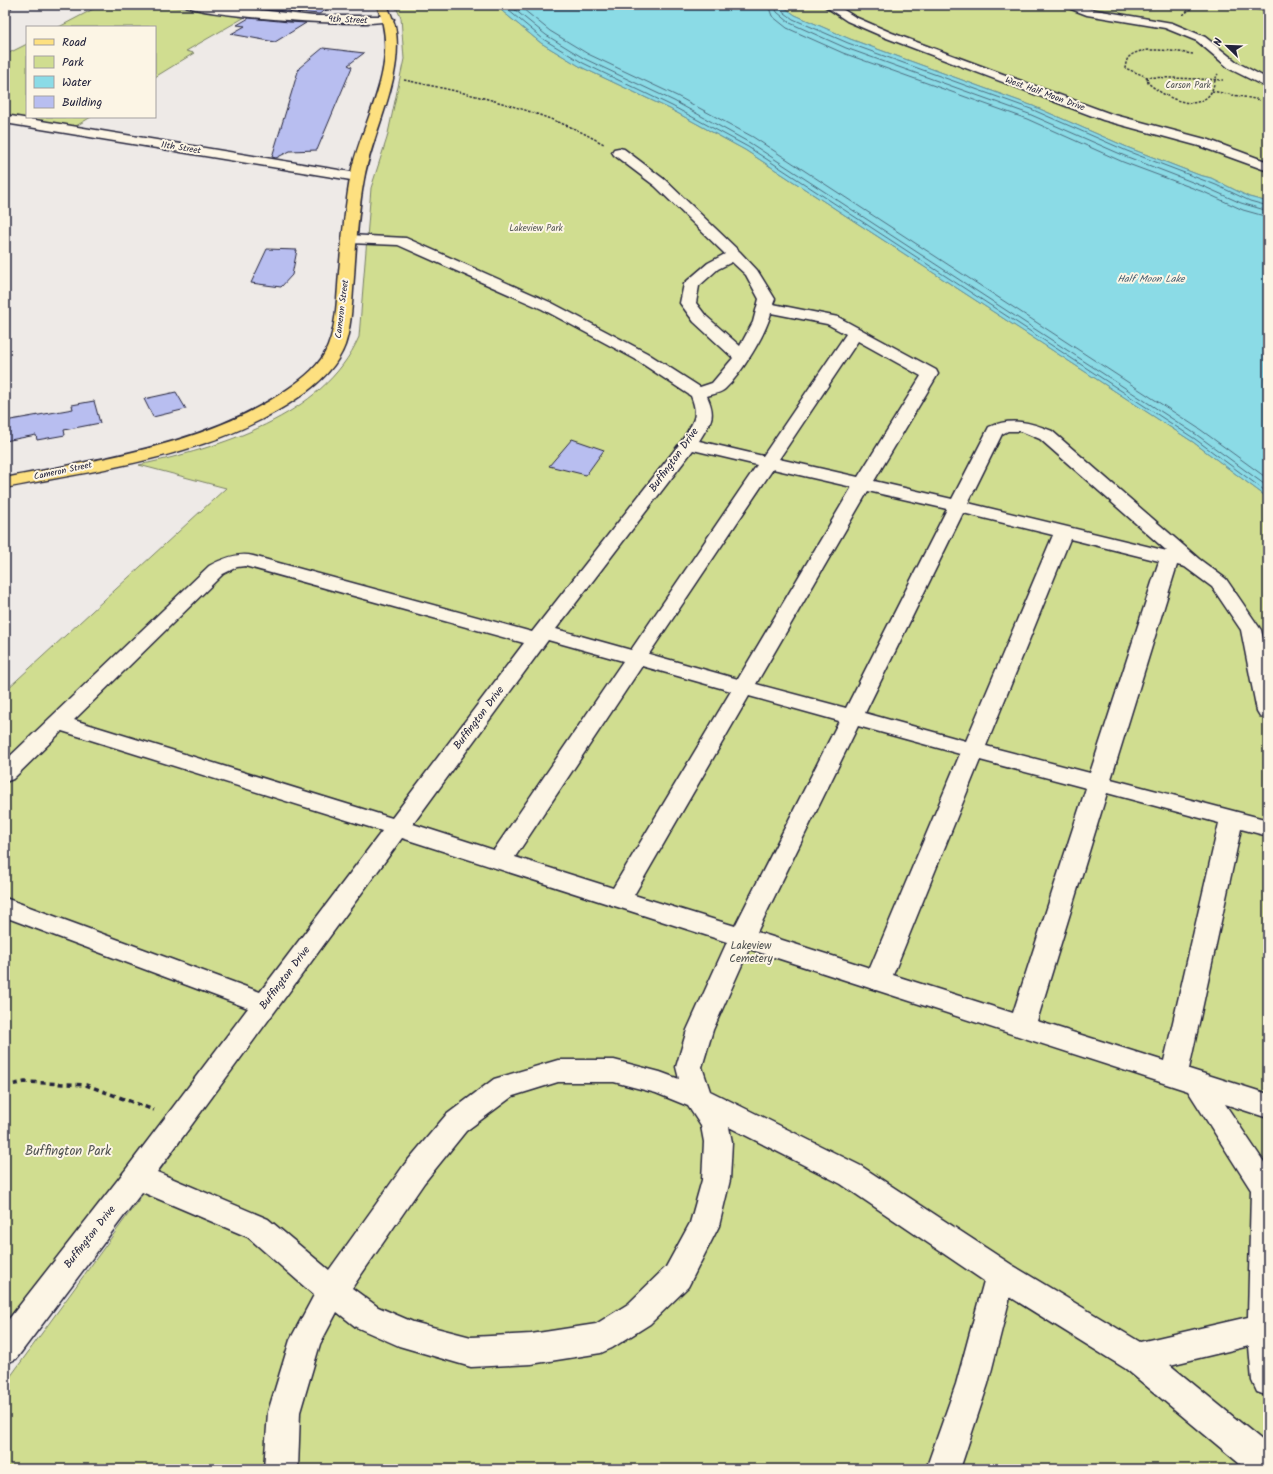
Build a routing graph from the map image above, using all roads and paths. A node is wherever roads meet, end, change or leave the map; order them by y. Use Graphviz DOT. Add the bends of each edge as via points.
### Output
graph roads {
  1 [pos="8,5"];
  2 [pos="190,5"];
  3 [pos="828,5"];
  4 [pos="1070,5"];
  5 [pos="1252,5"];
  6 [pos="5,7"];
  7 [pos="1268,7"];
  8 [pos="385,12"];
  9 [pos="1198,55"];
  10 [pos="1219,72"];
  11 [pos="1147,77"];
  12 [pos="386,80"];
  13 [pos="1214,80"];
  14 [pos="1228,80"];
  15 [pos="1268,84"];
  16 [pos="1212,91"];
  17 [pos="1264,100"];
  18 [pos="26,112"];
  19 [pos="8,119"];
  20 [pos="619,152"];
  21 [pos="1268,167"];
  22 [pos="357,177"];
  23 [pos="349,239"];
  24 [pos="735,255"];
  25 [pos="765,307"];
  26 [pos="856,333"];
  27 [pos="742,357"];
  28 [pos="698,393"];
  29 [pos="689,444"];
  30 [pos="768,462"];
  31 [pos="5,483"];
  32 [pos="863,484"];
  33 [pos="958,506"];
  34 [pos="1064,531"];
  35 [pos="1181,560"];
  36 [pos="540,636"];
  37 [pos="637,658"];
  38 [pos="744,687"];
  39 [pos="1268,711"];
  40 [pos="852,716"];
  41 [pos="59,723"];
  42 [pos="972,750"];
  43 [pos="5,774"];
  44 [pos="1098,784"];
  45 [pos="1232,819"];
  46 [pos="397,828"];
  47 [pos="1268,828"];
  48 [pos="500,860"];
  49 [pos="619,899"];
  50 [pos="5,907"];
  51 [pos="742,937"];
  52 [pos="878,980"];
  53 [pos="265,1004"];
  54 [pos="1022,1026"];
  55 [pos="1185,1080"];
  56 [pos="5,1086"];
  57 [pos="698,1098"];
  58 [pos="1268,1106"];
  59 [pos="179,1120"];
  60 [pos="137,1177"];
  61 [pos="1266,1187"];
  62 [pos="1001,1275"];
  63 [pos="332,1292"];
  64 [pos="1263,1328"];
  65 [pos="5,1348"];
  66 [pos="1138,1358"];
  67 [pos="1268,1381"];
  68 [pos="1268,1466"];
  69 [pos="281,1469"];
  70 [pos="943,1469"];
  1 -- 6 [label="street"];
  2 -- 8 [label="street, 9th Street" via="341,20"];
  3 -- 21 [label="street, West Half Moon Drive" via="850,19 888,35 1078,107 1204,143"];
  4 -- 15 [label="street" via="1087,12 1168,25 1201,39 1234,66"];
  5 -- 7 [label="street"];
  8 -- 12 [label="main road, Cameron Street" via="392,48"];
  9 -- 11 [label="path" via="1150,51 1129,56 1125,68"];
  10 -- 13 [label="path"];
  11 -- 13 [label="path"];
  11 -- 16 [label="path" via="1148,83 1166,95 1186,101 1200,100"];
  12 -- 20 [label="path" via="405,80 509,105 564,124"];
  12 -- 22 [label="main road, Cameron Street"];
  13 -- 14 [label="path"];
  13 -- 16 [label="path"];
  16 -- 17 [label="path"];
  18 -- 19 [label="street"];
  19 -- 22 [label="street, 11th Street"];
  20 -- 24 [label="street" via="660,183"];
  22 -- 23 [label="main road, Cameron Street"];
  23 -- 28 [label="street" via="401,241 409,244 547,306 641,356"];
  23 -- 31 [label="main road, Cameron Street" via="337,345 327,362 308,382 283,402 223,431 186,443"];
  24 -- 25 [label="street" via="752,273 767,299"];
  24 -- 27 [label="street" via="713,266 692,284 688,303 700,319"];
  25 -- 26 [label="street" via="832,320"];
  25 -- 27 [label="street" via="761,322"];
  26 -- 30 [label="street"];
  26 -- 32 [label="street" via="930,374"];
  27 -- 28 [label="street" via="718,386"];
  28 -- 29 [label="street, Buffington Drive" via="703,405 704,418"];
  29 -- 30 [label="street"];
  29 -- 36 [label="street, Buffington Drive"];
  30 -- 32 [label="street"];
  30 -- 37 [label="street"];
  32 -- 33 [label="street"];
  32 -- 38 [label="street"];
  33 -- 34 [label="street"];
  33 -- 35 [label="street" via="995,431 1003,426 1017,424 1057,442"];
  33 -- 40 [label="street"];
  34 -- 35 [label="street"];
  34 -- 42 [label="street"];
  35 -- 39 [label="street" via="1219,583 1251,630"];
  35 -- 44 [label="street"];
  36 -- 37 [label="street"];
  36 -- 41 [label="street" via="515,635 246,560 236,561 216,570"];
  36 -- 46 [label="street, Buffington Drive"];
  37 -- 38 [label="street"];
  37 -- 48 [label="street"];
  38 -- 40 [label="street"];
  38 -- 49 [label="street"];
  40 -- 42 [label="street"];
  40 -- 51 [label="street"];
  41 -- 43 [label="street"];
  41 -- 46 [label="street"];
  42 -- 44 [label="street"];
  42 -- 52 [label="street"];
  44 -- 45 [label="street"];
  44 -- 54 [label="street"];
  45 -- 47 [label="street"];
  45 -- 55 [label="street"];
  46 -- 48 [label="street"];
  46 -- 53 [label="street, Buffington Drive"];
  48 -- 49 [label="street"];
  49 -- 51 [label="street"];
  50 -- 53 [label="street"];
  51 -- 52 [label="street"];
  51 -- 57 [label="street" via="700,1030 689,1067"];
  52 -- 54 [label="street"];
  53 -- 59 [label="street, Buffington Drive"];
  54 -- 55 [label="street"];
  55 -- 58 [label="street"];
  55 -- 61 [label="street"];
  56 -- 59 [label="path" via="26,1082 86,1085"];
  57 -- 62 [label="street" via="851,1175"];
  57 -- 63 [label="street" via="660,1083 614,1071 558,1071 504,1087 456,1123 414,1174"];
  57 -- 63 [label="street" via="714,1123 718,1142 716,1180 704,1226 677,1277 639,1314 601,1338 531,1349 471,1352 410,1336 367,1317"];
  59 -- 60 [label="street, Buffington Drive"];
  60 -- 63 [label="street" via="258,1228"];
  60 -- 65 [label="street, Buffington Drive"];
  61 -- 64 [label="street"];
  62 -- 66 [label="street"];
  62 -- 70 [label="street" via="972,1384"];
  63 -- 69 [label="street" via="306,1340 284,1412"];
  64 -- 66 [label="street"];
  64 -- 67 [label="street"];
  66 -- 68 [label="street"];
}
